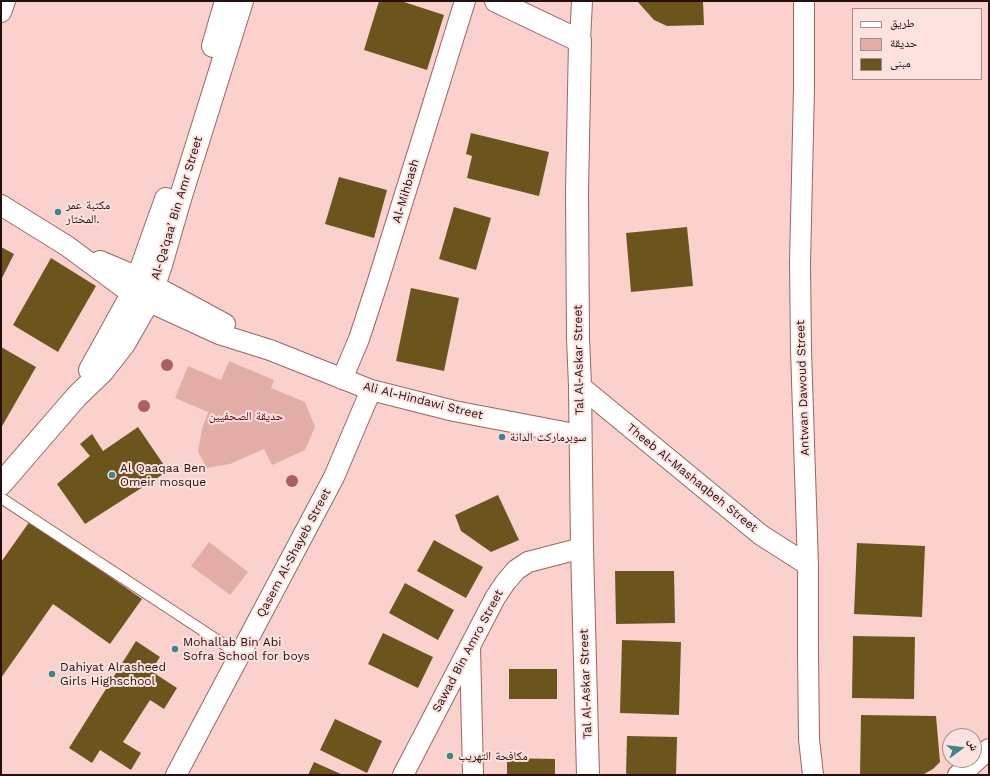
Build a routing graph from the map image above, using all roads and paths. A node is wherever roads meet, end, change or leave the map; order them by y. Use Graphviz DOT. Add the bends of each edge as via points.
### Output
graph roads {
  1 [pos="5,1"];
  2 [pos="226,1"];
  3 [pos="242,1"];
  4 [pos="465,1"];
  5 [pos="496,1"];
  6 [pos="582,1"];
  7 [pos="804,1"];
  8 [pos="1,12"];
  9 [pos="580,41"];
  10 [pos="1,204"];
  11 [pos="143,290"];
  12 [pos="342,379"];
  13 [pos="580,386"];
  14 [pos="371,390"];
  15 [pos="580,435"];
  16 [pos="4,476"];
  17 [pos="1,498"];
  18 [pos="582,548"];
  19 [pos="808,565"];
  20 [pos="470,645"];
  21 [pos="240,655"];
  22 [pos="989,749"];
  23 [pos="176,775"];
  24 [pos="402,775"];
  25 [pos="473,775"];
  26 [pos="588,775"];
  27 [pos="813,775"];
  28 [pos="958,775"];
  1 -- 8 [label="street"];
  2 -- 11 [label="street, Al-Qa’qaa’ Bin Amr Street" via="168,193"];
  3 -- 11 [label="street, Al-Qa’qaa’ Bin Amr Street" via="161,265"];
  4 -- 12 [label="street, Al-Mihbash" via="377,284"];
  5 -- 9 [label="street"];
  6 -- 9 [label="street"];
  7 -- 19 [label="street, Antwan Dawoud Street" via="800,272"];
  9 -- 13 [label="street, Tal Al-Askar Street" via="577,192"];
  10 -- 11 [label="street, Ali Al-Hindawi Street"];
  11 -- 12 [label="street, Ali Al-Hindawi Street" via="219,334 270,350"];
  11 -- 16 [label="street, Al-Qa’qaa’ Bin Amr Street" via="124,344 104,372 77,396"];
  12 -- 14 [label="street, Ali Al-Hindawi Street"];
  13 -- 15 [label="street, Tal Al-Askar Street"];
  13 -- 19 [label="street, Theeb Al-Mashaqbeh Street" via="761,535"];
  14 -- 15 [label="street, Ali Al-Hindawi Street" via="454,411"];
  14 -- 21 [label="street, Qasem Al-Shayeb Street" via="334,477"];
  15 -- 18 [label="street, Tal Al-Askar Street"];
  17 -- 21 [label="lane"];
  18 -- 20 [label="street, Sawad Bin Amro Street" via="528,562 516,570 495,598"];
  18 -- 26 [label="street, Tal Al-Askar Street"];
  19 -- 27 [label="street, Antwan Dawoud Street" via="809,732"];
  20 -- 24 [label="street, Sawad Bin Amro Street"];
  20 -- 25 [label="street"];
  21 -- 23 [label="street, Qasem Al-Shayeb Street"];
  22 -- 28 [label="street"];
}
